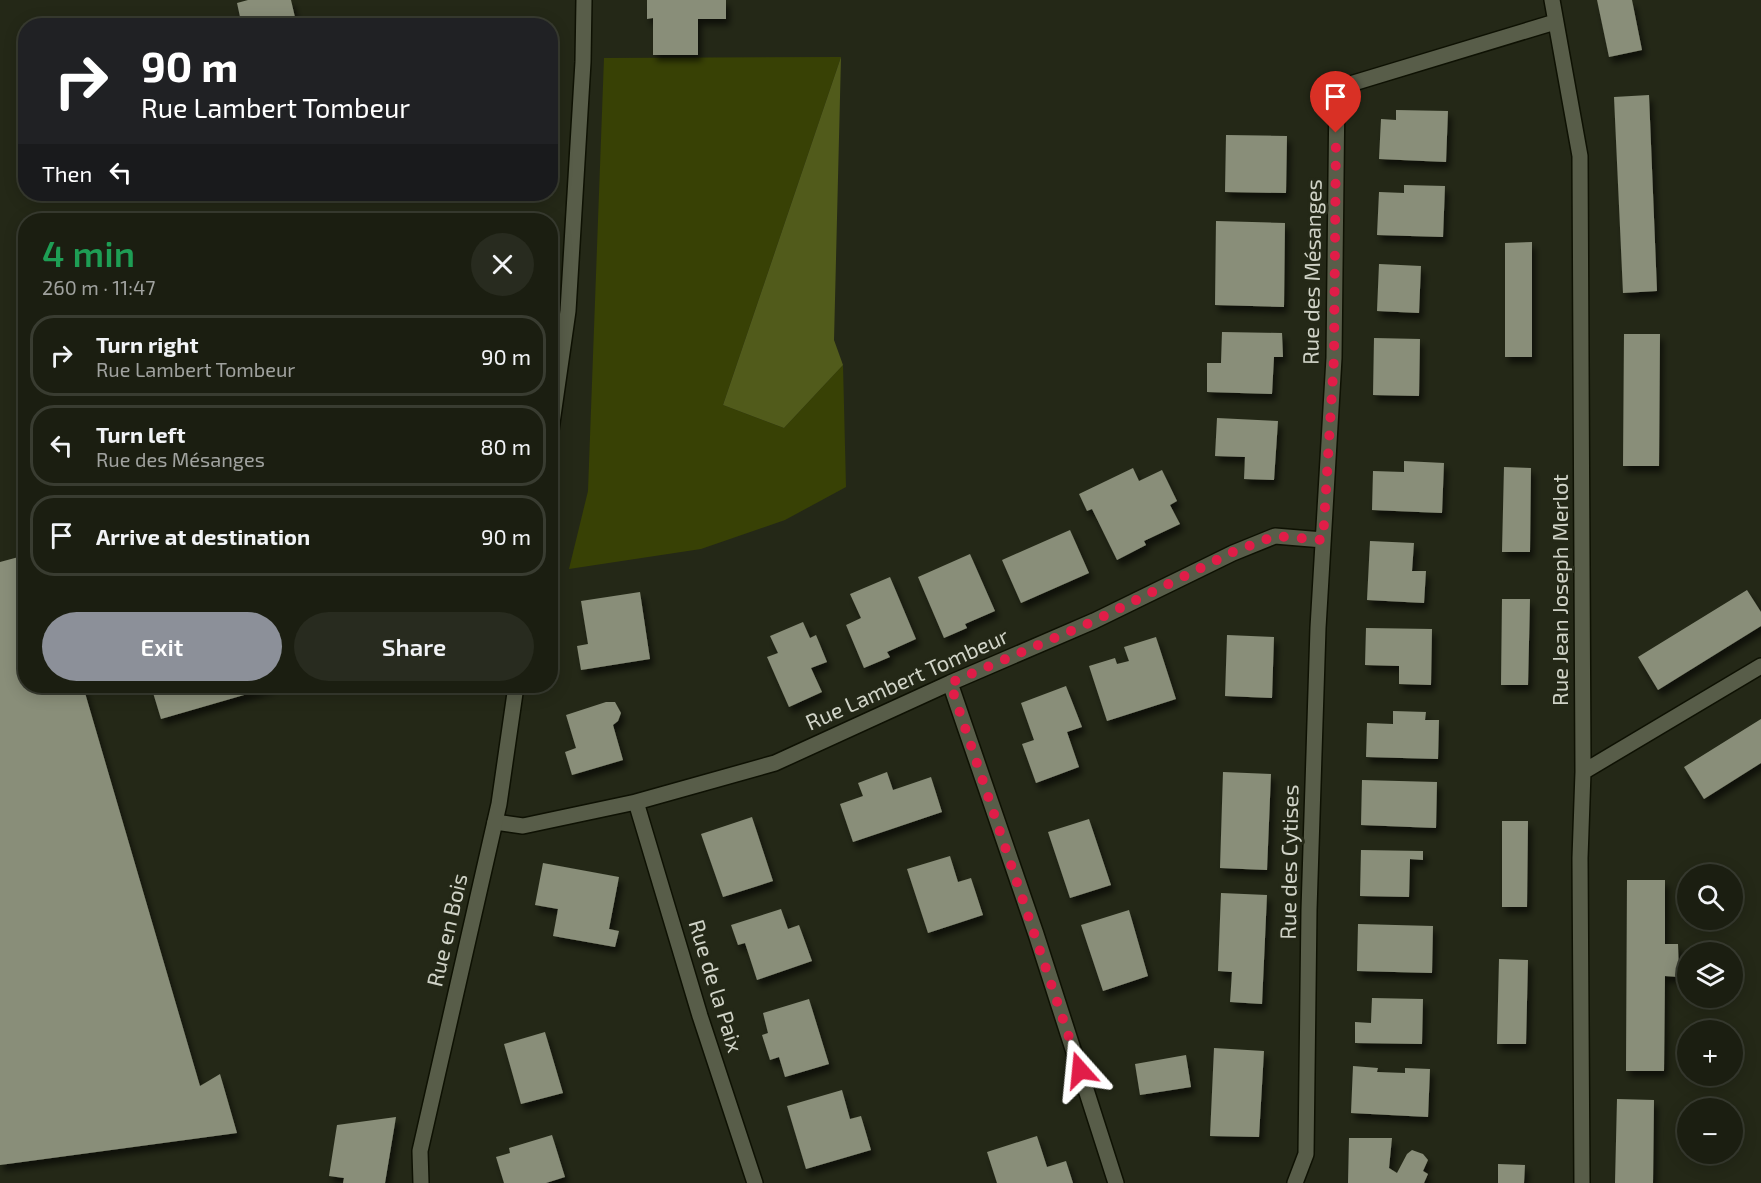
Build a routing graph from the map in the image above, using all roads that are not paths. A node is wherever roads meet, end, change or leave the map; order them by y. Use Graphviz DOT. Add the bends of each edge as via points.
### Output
graph roads {
  1 [pos="584,0"];
  2 [pos="1552,0"];
  3 [pos="1556,22"];
  4 [pos="558,381"];
  5 [pos="1323,540"];
  6 [pos="1761,666"];
  7 [pos="950,683"];
  8 [pos="515,693"];
  9 [pos="1583,772"];
  10 [pos="636,802"];
  11 [pos="495,822"];
  12 [pos="421,1183"];
  13 [pos="755,1183"];
  14 [pos="1116,1183"];
  15 [pos="1295,1183"];
  16 [pos="1582,1183"];
  1 -- 4 [label="street" via="568,311"];
  2 -- 3 [label="street, Rue Jean Joseph Merlot"];
  3 -- 5 [label="street, Rue des Mésanges" via="1337,88 1334,358"];
  3 -- 9 [label="street, Rue Jean Joseph Merlot" via="1580,156"];
  5 -- 7 [label="street, Rue Lambert Tombeur" via="1275,536 1233,552 1094,621"];
  5 -- 15 [label="street, Rue des Cytises" via="1310,898 1306,1154"];
  6 -- 9 [label="street"];
  7 -- 10 [label="street, Rue Lambert Tombeur" via="775,763"];
  7 -- 14 [label="street"];
  8 -- 11 [label="street, Rue en Bois"];
  9 -- 16 [label="street, Rue Jean Joseph Merlot"];
  10 -- 11 [label="street, Rue Lambert Tombeur" via="524,826"];
  10 -- 13 [label="street, Rue de la Paix"];
  11 -- 12 [label="street, Rue en Bois" via="420,1151"];
}
